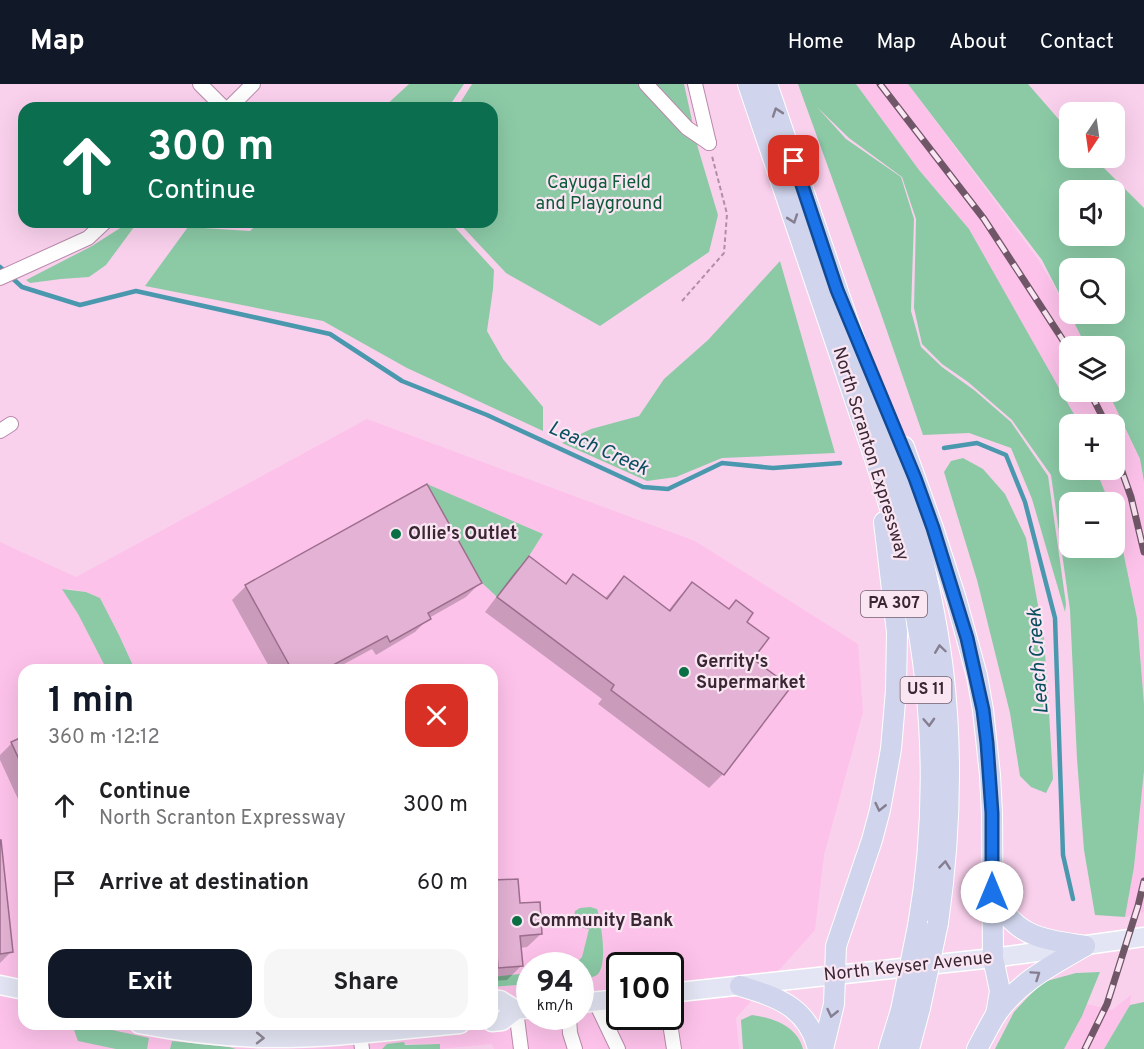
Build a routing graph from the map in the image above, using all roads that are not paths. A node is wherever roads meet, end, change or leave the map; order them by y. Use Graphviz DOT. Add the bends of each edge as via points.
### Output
graph roads {
  1 [pos="200,84"];
  2 [pos="253,84"];
  3 [pos="646,84"];
  4 [pos="695,84"];
  5 [pos="748,84"];
  6 [pos="767,84"];
  7 [pos="218,102"];
  8 [pos="235,102"];
  9 [pos="99,228"];
  10 [pos="0,278"];
  11 [pos="837,290"];
  12 [pos="875,459"];
  13 [pos="992,892"];
  14 [pos="928,924"];
  15 [pos="1144,937"];
  16 [pos="1085,946"];
  17 [pos="993,958"];
  18 [pos="834,975"];
  19 [pos="0,985"];
  20 [pos="740,986"];
  21 [pos="18,989"];
  22 [pos="684,992"];
  23 [pos="498,1000"];
  24 [pos="516,1006"];
  25 [pos="911,1009"];
  26 [pos="594,1011"];
  27 [pos="516,1013"];
  28 [pos="996,1015"];
  29 [pos="498,1021"];
  30 [pos="174,1030"];
  31 [pos="406,1030"];
  32 [pos="522,1030"];
  33 [pos="570,1030"];
  34 [pos="671,1030"];
  35 [pos="353,1036"];
  36 [pos="521,1049"];
  37 [pos="576,1049"];
  38 [pos="618,1049"];
  39 [pos="674,1049"];
  40 [pos="818,1049"];
  41 [pos="823,1049"];
  42 [pos="890,1049"];
  43 [pos="909,1049"];
  44 [pos="977,1049"];
  1 -- 7 [label="street"];
  2 -- 8 [label="street"];
  3 -- 4 [label="street" via="687,128 709,144"];
  5 -- 12 [label="highway, North Scranton Expressway / US 11, one-way"];
  11 -- 6 [label="highway, North Scranton Expressway / US 11, one-way"];
  9 -- 10 [label="street" via="88,238"];
  11 -- 13 [label="highway, PA 307" via="915,478 967,638 987,743"];
  14 -- 11 [label="highway, North Scranton Expressway / US 11, one-way" via="946,858 950,786 938,631 909,506"];
  12 -- 14 [label="highway, North Scranton Expressway / US 11, one-way" via="912,596 928,710 930,821 924,891"];
  12 -- 18 [label="highway, PA 307, one-way" via="897,632 894,718 880,810 836,946"];
  13 -- 16 [label="highway" via="1018,927 1043,938"];
  13 -- 17 [label="highway"];
  14 -- 25 [label="highway, North Scranton Expressway / US 11, bridge"];
  15 -- 16 [label="main road, North Keyser Avenue"];
  16 -- 17 [label="main road, North Keyser Avenue"];
  28 -- 16 [label="highway, one-way" via="1034,976"];
  17 -- 18 [label="main road, North Keyser Avenue"];
  17 -- 28 [label="highway" via="1000,991"];
  18 -- 20 [label="main road, North Keyser Avenue"];
  18 -- 41 [label="highway, one-way" via="834,1004"];
  19 -- 21 [label="main road"];
  20 -- 22 [label="main road, North Keyser Avenue"];
  20 -- 40 [label="highway" via="789,1005 809,1024"];
  23 -- 24 [label="main road"];
  25 -- 42 [label="highway, North Scranton Expressway / US 11"];
  25 -- 43 [label="highway, North Scranton Expressway / US 11"];
  26 -- 38 [label="street"];
  27 -- 29 [label="main road"];
  28 -- 44 [label="highway"];
  30 -- 35 [label="main road, one-way" via="236,1037"];
  31 -- 35 [label="main road"];
  32 -- 36 [label="street"];
  33 -- 37 [label="street"];
  34 -- 39 [label="street"];
}
